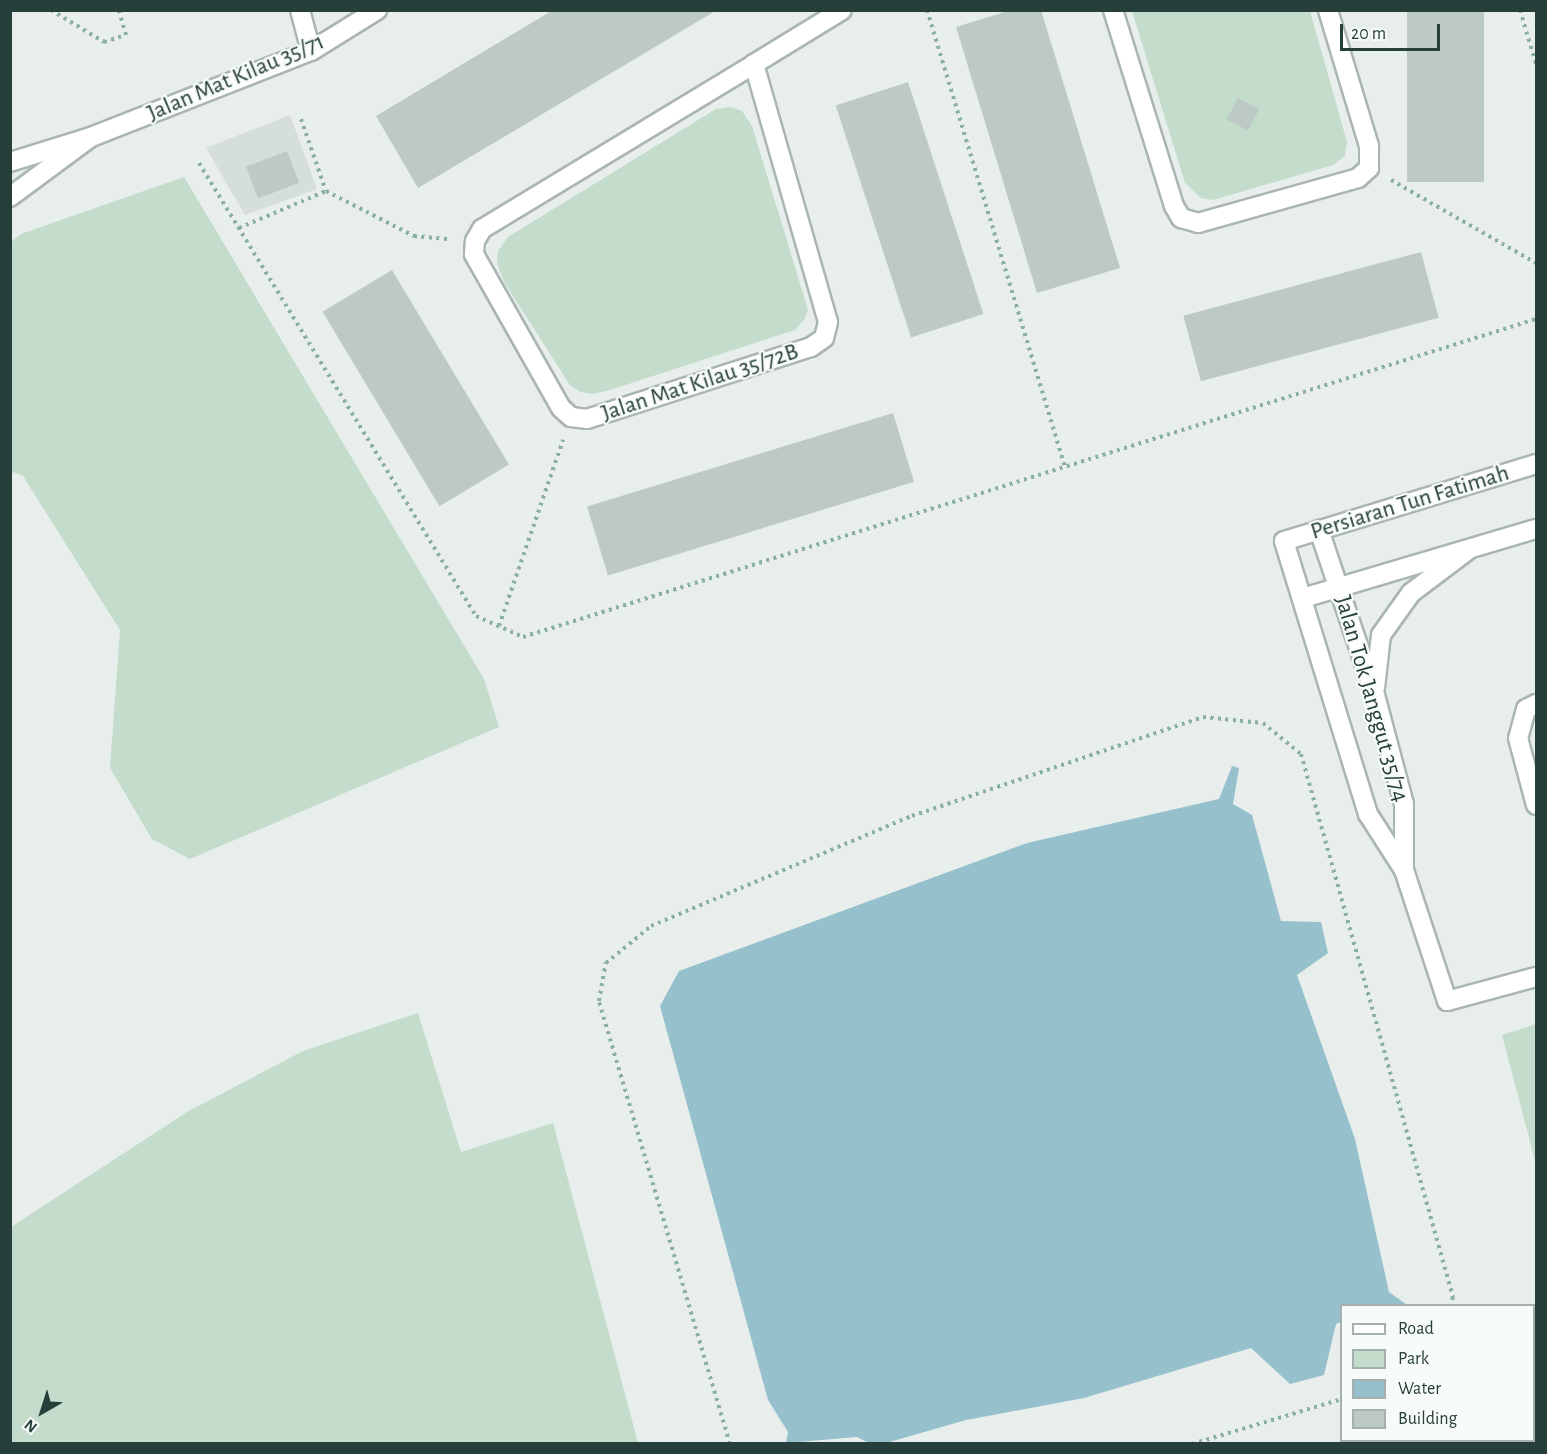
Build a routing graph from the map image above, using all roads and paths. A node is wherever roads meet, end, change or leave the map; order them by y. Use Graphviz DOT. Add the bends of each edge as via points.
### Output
graph roads {
  1 [pos="51,10"];
  2 [pos="119,10"];
  3 [pos="300,10"];
  4 [pos="377,10"];
  5 [pos="842,10"];
  6 [pos="927,10"];
  7 [pos="1113,10"];
  8 [pos="1328,10"];
  9 [pos="1520,10"];
  10 [pos="311,51"];
  11 [pos="754,64"];
  12 [pos="1536,64"];
  13 [pos="301,119"];
  14 [pos="91,137"];
  15 [pos="10,162"];
  16 [pos="199,164"];
  17 [pos="1369,168"];
  18 [pos="326,191"];
  19 [pos="10,197"];
  20 [pos="239,228"];
  21 [pos="475,240"];
  22 [pos="1536,263"];
  23 [pos="1536,319"];
  24 [pos="572,417"];
  25 [pos="1536,465"];
  26 [pos="1065,467"];
  27 [pos="1536,529"];
  28 [pos="1319,530"];
  29 [pos="1284,541"];
  30 [pos="1472,547"];
  31 [pos="1339,588"];
  32 [pos="1303,598"];
  33 [pos="499,626"];
  34 [pos="1375,695"];
  35 [pos="1536,704"];
  36 [pos="1536,805"];
  37 [pos="1404,870"];
  38 [pos="1536,977"];
  39 [pos="1450,1304"];
  40 [pos="1340,1400"];
  41 [pos="730,1443"];
  42 [pos="1191,1443"];
  1 -- 2 [label="path" via="104,42 126,35"];
  3 -- 10 [label="street"];
  4 -- 10 [label="street, Jalan Mat Kilau 35/71"];
  5 -- 11 [label="street"];
  6 -- 26 [label="path"];
  7 -- 17 [label="street" via="1181,218 1198,223 1358,178"];
  8 -- 17 [label="street" via="1370,146"];
  9 -- 12 [label="path"];
  10 -- 14 [label="street, Jalan Mat Kilau 35/71"];
  11 -- 21 [label="street" via="483,229"];
  11 -- 24 [label="street, Jalan Mat Kilau 35/72B" via="828,322 824,338 811,347 587,419"];
  13 -- 18 [label="path"];
  14 -- 15 [label="street, Jalan Mat Kilau 35/71"];
  14 -- 19 [label="street, Jalan Mat Kilau 35/71"];
  16 -- 20 [label="path"];
  17 -- 22 [label="path"];
  18 -- 20 [label="path"];
  18 -- 21 [label="path" via="414,236"];
  20 -- 33 [label="path" via="477,616"];
  21 -- 24 [label="street, Jalan Mat Kilau 35/72B" via="474,254 561,408"];
  23 -- 26 [label="path"];
  24 -- 33 [label="path"];
  25 -- 28 [label="street, Persiaran Tun Fatimah"];
  26 -- 33 [label="path" via="523,636"];
  27 -- 30 [label="street"];
  28 -- 29 [label="street, Persiaran Tun Fatimah"];
  28 -- 31 [label="street, Jalan Tok Janggut 35/74"];
  29 -- 32 [label="street, Jalan Tok Janggut 35/74"];
  30 -- 31 [label="street"];
  30 -- 34 [label="street" via="1411,593 1381,635"];
  31 -- 32 [label="street"];
  31 -- 34 [label="street, Jalan Tok Janggut 35/74"];
  32 -- 37 [label="street, Jalan Tok Janggut 35/74" via="1368,814"];
  34 -- 37 [label="street, Jalan Tok Janggut 35/74" via="1404,804"];
  35 -- 36 [label="street" via="1526,709 1518,738"];
  37 -- 38 [label="street, Jalan Tok Janggut 35/74" via="1447,1001"];
  39 -- 41 [label="path" via="1453,1296 1301,754 1263,723 1203,717 912,816 651,926 606,963 599,1001"];
  40 -- 42 [label="path"];
}
